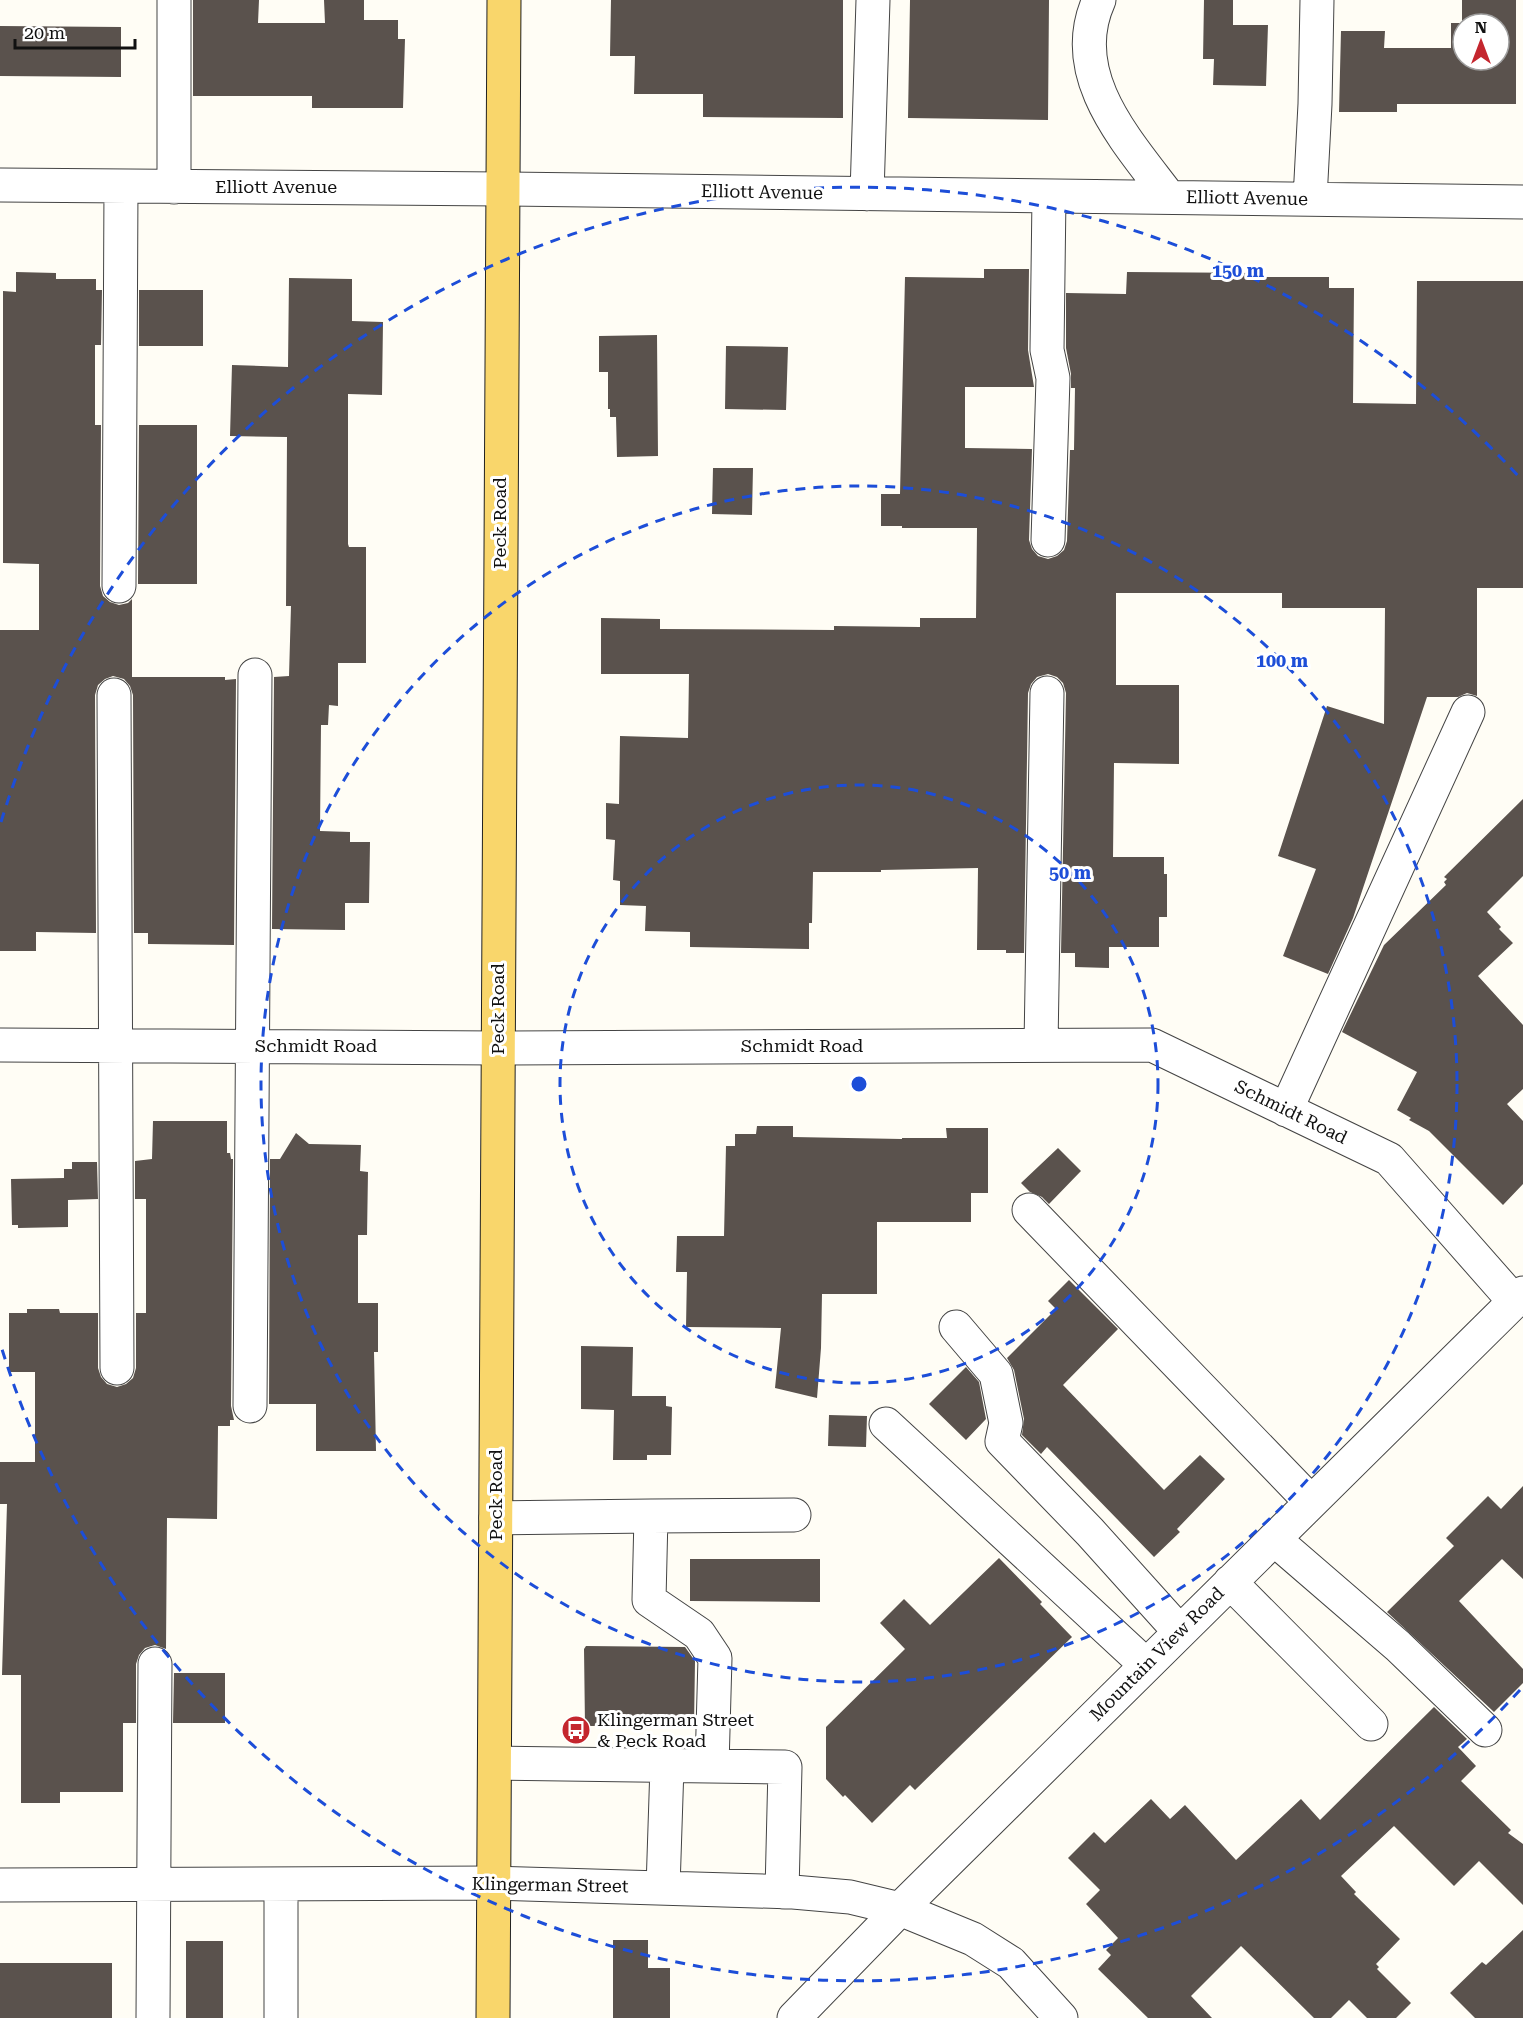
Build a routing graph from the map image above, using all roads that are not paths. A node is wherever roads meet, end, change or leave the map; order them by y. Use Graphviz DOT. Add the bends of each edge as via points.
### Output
graph roads {
  1 [pos="174,0"];
  2 [pos="504,0"];
  3 [pos="873,0"];
  4 [pos="1099,0"];
  5 [pos="1317,0"];
  6 [pos="0,185"];
  7 [pos="120,187"];
  8 [pos="174,187"];
  9 [pos="501,189"];
  10 [pos="867,194"];
  11 [pos="1049,196"];
  12 [pos="1169,197"];
  13 [pos="1310,199"];
  14 [pos="1523,202"];
  15 [pos="1048,540"];
  16 [pos="119,586"];
  17 [pos="255,675"];
  18 [pos="1047,693"];
  19 [pos="114,694"];
  20 [pos="1468,712"];
  21 [pos="0,1044"];
  22 [pos="117,1045"];
  23 [pos="1041,1045"];
  24 [pos="253,1046"];
  25 [pos="498,1048"];
  26 [pos="1286,1110"];
  27 [pos="1029,1210"];
  28 [pos="1519,1297"];
  29 [pos="956,1327"];
  30 [pos="117,1368"];
  31 [pos="250,1406"];
  32 [pos="886,1424"];
  33 [pos="1311,1502"];
  34 [pos="794,1515"];
  35 [pos="651,1516"];
  36 [pos="496,1518"];
  37 [pos="1274,1539"];
  38 [pos="1230,1582"];
  39 [pos="1180,1632"];
  40 [pos="155,1664"];
  41 [pos="1146,1665"];
  42 [pos="1371,1724"];
  43 [pos="1485,1730"];
  44 [pos="495,1763"];
  45 [pos="667,1766"];
  46 [pos="712,1766"];
  47 [pos="494,1883"];
  48 [pos="153,1884"];
  49 [pos="281,1884"];
  50 [pos="0,1885"];
  51 [pos="663,1888"];
  52 [pos="782,1892"];
  53 [pos="900,1909"];
  54 [pos="153,2018"];
  55 [pos="281,2018"];
  56 [pos="493,2018"];
  57 [pos="794,2018"];
  58 [pos="1061,2018"];
  1 -- 8 [label="street"];
  2 -- 9 [label="main road, Peck Road"];
  3 -- 10 [label="street"];
  4 -- 12 [label="street" via="1089,37 1090,70 1112,120"];
  5 -- 13 [label="street"];
  6 -- 7 [label="street, Elliott Avenue"];
  7 -- 8 [label="street, Elliott Avenue"];
  7 -- 16 [label="street"];
  8 -- 9 [label="street, Elliott Avenue"];
  9 -- 10 [label="street, Elliott Avenue"];
  9 -- 25 [label="main road, Peck Road"];
  10 -- 11 [label="street, Elliott Avenue"];
  11 -- 12 [label="street, Elliott Avenue"];
  11 -- 15 [label="street" via="1047,350 1053,378"];
  12 -- 13 [label="street, Elliott Avenue"];
  13 -- 14 [label="street, Elliott Avenue"];
  17 -- 24 [label="street"];
  18 -- 23 [label="street"];
  19 -- 22 [label="street"];
  20 -- 26 [label="street"];
  21 -- 22 [label="street, Schmidt Road"];
  22 -- 24 [label="street, Schmidt Road"];
  22 -- 30 [label="street"];
  23 -- 25 [label="street, Schmidt Road"];
  23 -- 26 [label="street, Schmidt Road" via="1152,1045"];
  24 -- 25 [label="street, Schmidt Road"];
  24 -- 31 [label="street"];
  25 -- 36 [label="main road, Peck Road"];
  26 -- 28 [label="street, Schmidt Road" via="1389,1160"];
  27 -- 33 [label="street"];
  28 -- 33 [label="street, Mountain View Road"];
  29 -- 39 [label="street" via="996,1374 1006,1423 1002,1441"];
  32 -- 41 [label="street"];
  33 -- 37 [label="street, Mountain View Road"];
  34 -- 35 [label="street"];
  35 -- 36 [label="street"];
  35 -- 46 [label="street" via="649,1600 699,1634 715,1658"];
  36 -- 44 [label="main road, Peck Road"];
  37 -- 38 [label="street, Mountain View Road"];
  37 -- 43 [label="street" via="1398,1646"];
  38 -- 39 [label="street, Mountain View Road"];
  38 -- 42 [label="street"];
  39 -- 41 [label="street, Mountain View Road"];
  40 -- 48 [label="street"];
  41 -- 53 [label="street, Mountain View Road"];
  44 -- 45 [label="street"];
  44 -- 47 [label="main road, Peck Road"];
  45 -- 46 [label="street"];
  45 -- 51 [label="street"];
  46 -- 52 [label="street" via="784,1767"];
  47 -- 49 [label="street, Klingerman Street"];
  47 -- 51 [label="street, Klingerman Street"];
  47 -- 56 [label="main road, Peck Road"];
  48 -- 49 [label="street, Klingerman Street"];
  48 -- 50 [label="street, Klingerman Street"];
  48 -- 54 [label="street"];
  49 -- 55 [label="street"];
  51 -- 52 [label="street, Klingerman Street"];
  52 -- 53 [label="street, Klingerman Street" via="850,1897"];
  53 -- 57 [label="street, Mountain View Road"];
  53 -- 58 [label="street, Klingerman Street" via="973,1939 1011,1963"];
}
